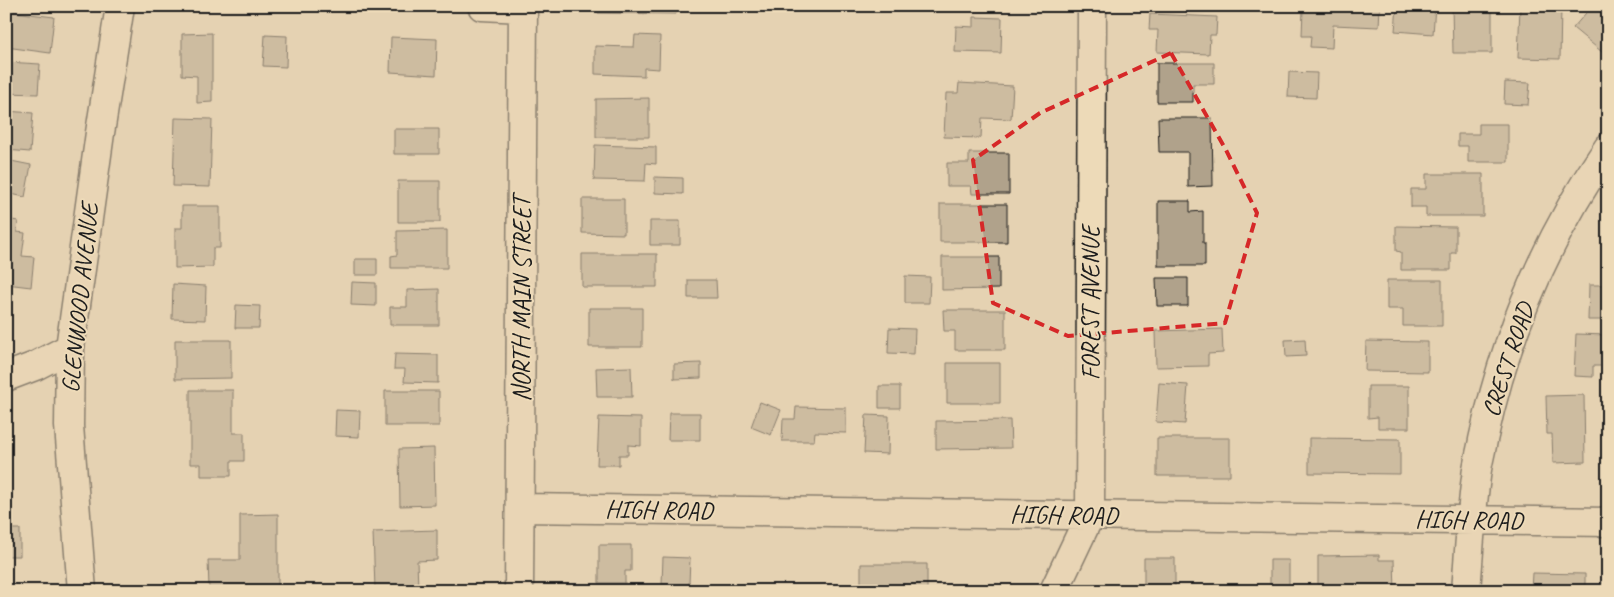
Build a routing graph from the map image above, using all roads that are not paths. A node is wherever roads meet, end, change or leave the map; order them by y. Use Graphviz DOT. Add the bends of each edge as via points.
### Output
graph roads {
  1 [pos="120,6"];
  2 [pos="482,6"];
  3 [pos="1092,6"];
  4 [pos="523,7"];
  5 [pos="1608,148"];
  6 [pos="70,348"];
  7 [pos="6,377"];
  8 [pos="520,508"];
  9 [pos="1090,515"];
  10 [pos="1472,520"];
  11 [pos="1608,522"];
  12 [pos="82,591"];
  13 [pos="519,591"];
  14 [pos="1054,591"];
  15 [pos="1466,591"];
  1 -- 6 [label="street, GLENWOOD AVENUE"];
  2 -- 4 [label="street"];
  3 -- 9 [label="street, FOREST AVENUE"];
  4 -- 8 [label="street, NORTH MAIN STREET"];
  5 -- 10 [label="street, CREST ROAD" via="1552,242 1503,362 1476,476"];
  6 -- 7 [label="street"];
  6 -- 12 [label="street, GLENWOOD AVENUE" via="69,426"];
  8 -- 9 [label="street, HIGH ROAD"];
  8 -- 13 [label="street, NORTH MAIN STREET"];
  9 -- 10 [label="street, HIGH ROAD"];
  9 -- 14 [label="street, FOREST AVENUE"];
  10 -- 11 [label="street, HIGH ROAD"];
  10 -- 15 [label="street, CREST ROAD"];
}
